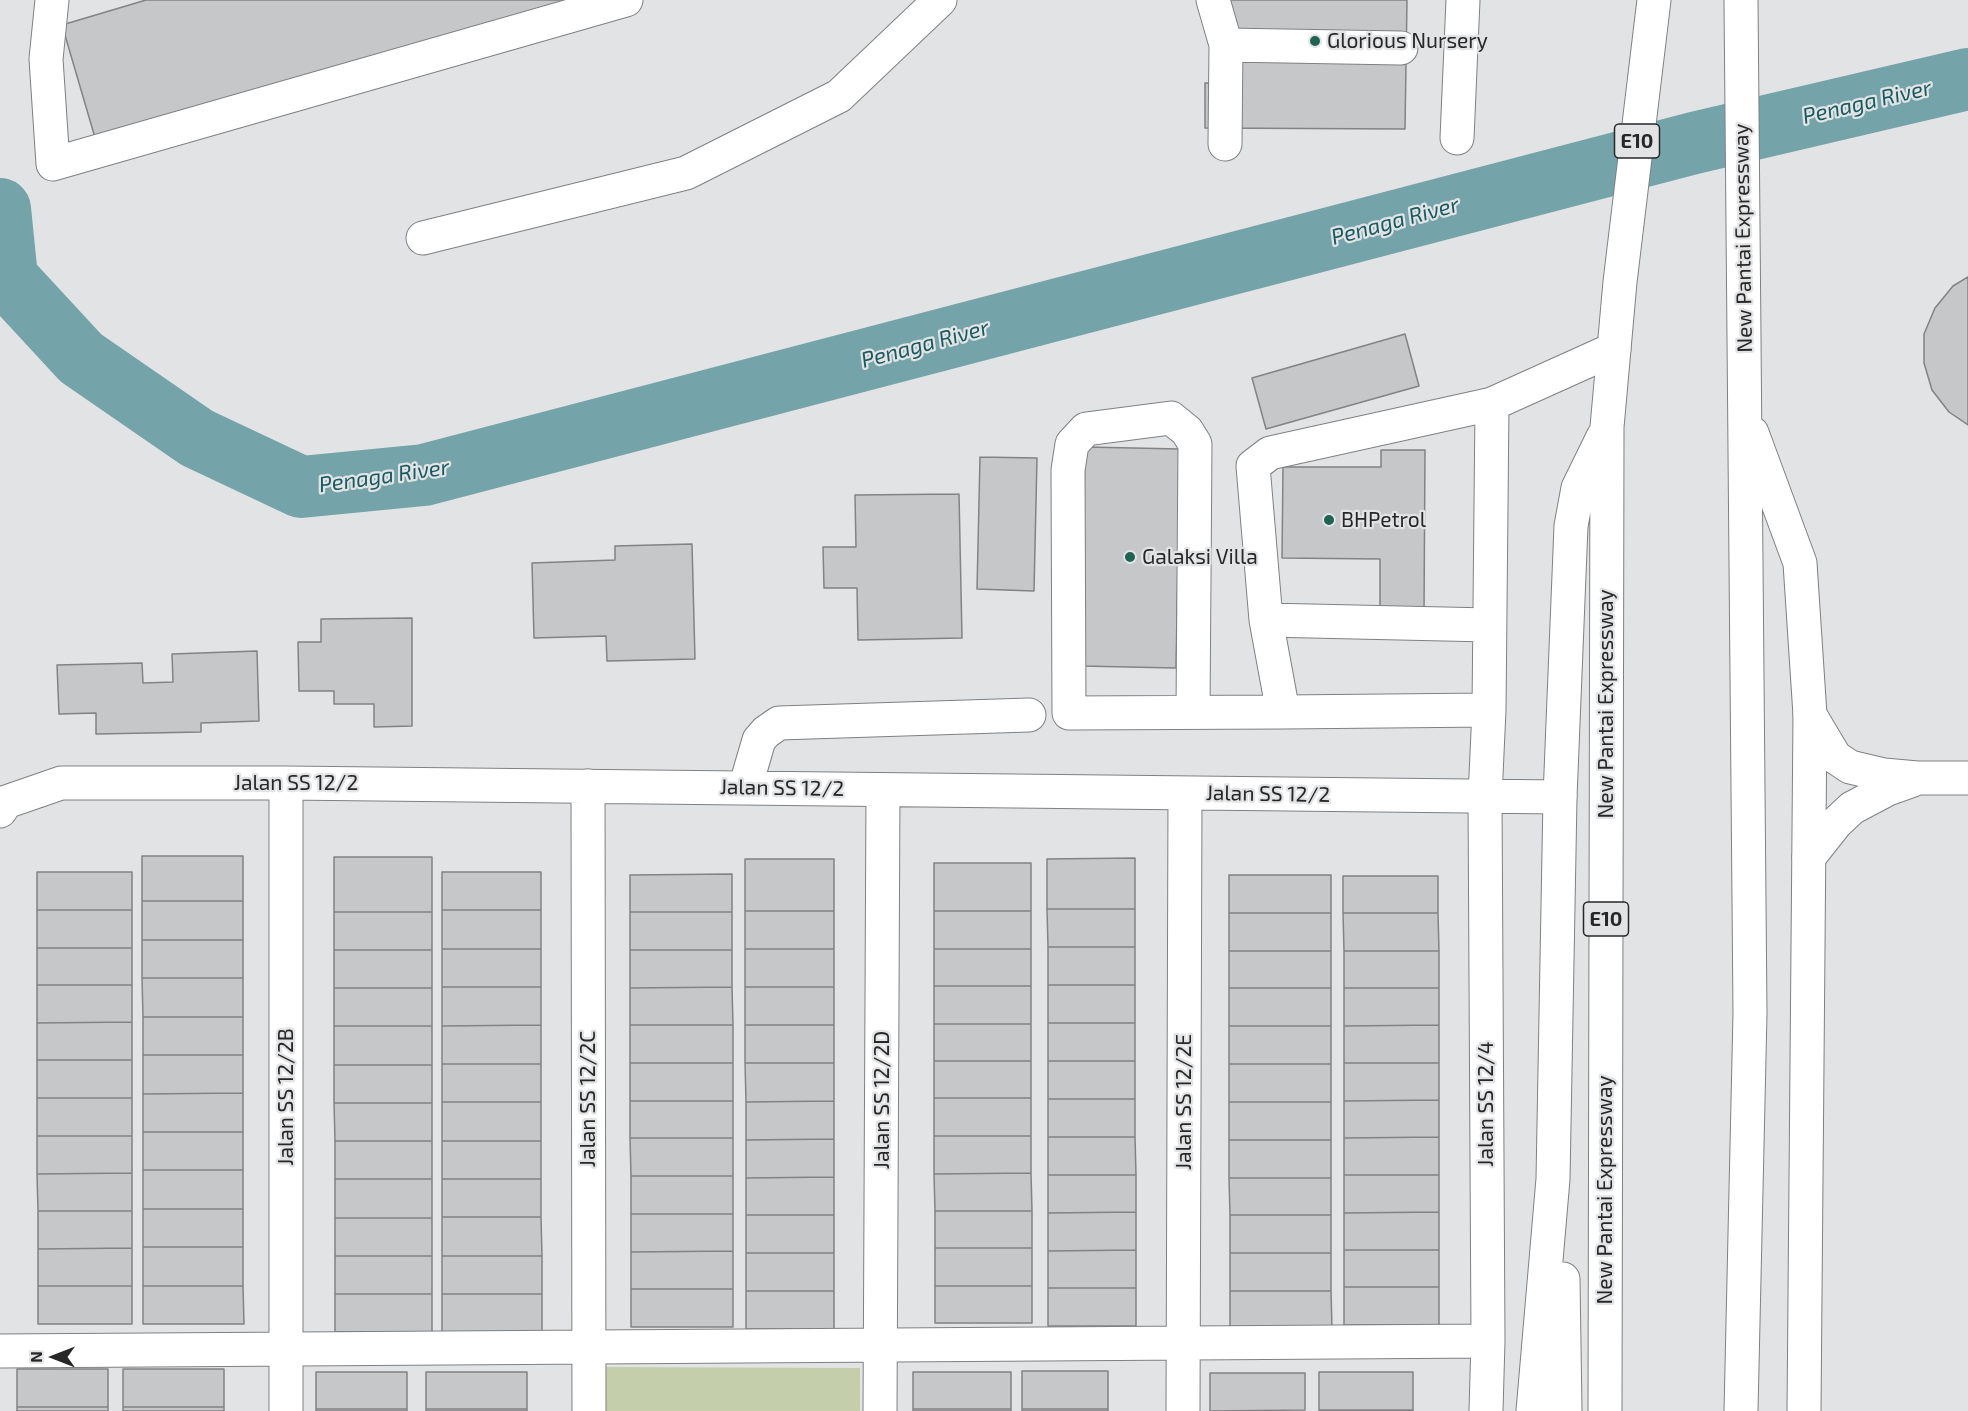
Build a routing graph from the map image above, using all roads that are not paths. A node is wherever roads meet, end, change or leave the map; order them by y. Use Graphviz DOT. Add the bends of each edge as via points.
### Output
graph roads {
  1 [pos="52,0"];
  2 [pos="624,0"];
  3 [pos="940,0"];
  4 [pos="1213,0"];
  5 [pos="1463,0"];
  6 [pos="1654,0"];
  7 [pos="1741,0"];
  8 [pos="1226,45"];
  9 [pos="1401,48"];
  10 [pos="1457,138"];
  11 [pos="1225,144"];
  12 [pos="423,238"];
  13 [pos="1614,349"];
  14 [pos="1492,404"];
  15 [pos="1744,411"];
  16 [pos="1607,427"];
  17 [pos="1266,620"];
  18 [pos="1490,625"];
  19 [pos="1489,710"];
  20 [pos="1193,712"];
  21 [pos="1283,712"];
  22 [pos="1810,715"];
  23 [pos="1029,716"];
  24 [pos="1917,778"];
  25 [pos="1968,778"];
  26 [pos="286,783"];
  27 [pos="588,786"];
  28 [pos="745,788"];
  29 [pos="884,790"];
  30 [pos="1185,793"];
  31 [pos="1968,795"];
  32 [pos="1485,796"];
  33 [pos="1560,797"];
  34 [pos="3,807"];
  35 [pos="1809,857"];
  36 [pos="1553,1179"];
  37 [pos="1488,1341"];
  38 [pos="1183,1344"];
  39 [pos="881,1347"];
  40 [pos="588,1348"];
  41 [pos="286,1349"];
  42 [pos="0,1352"];
  43 [pos="286,1411"];
  44 [pos="589,1411"];
  45 [pos="880,1411"];
  46 [pos="1183,1411"];
  47 [pos="1486,1411"];
  48 [pos="1533,1411"];
  49 [pos="1565,1411"];
  50 [pos="1605,1411"];
  51 [pos="1741,1411"];
  52 [pos="1804,1411"];
  1 -- 2 [label="main road" via="46,59 53,164"];
  3 -- 12 [label="main road" via="839,96 686,173"];
  4 -- 8 [label="main road"];
  5 -- 10 [label="main road"];
  6 -- 13 [label="main road, New Pantai Expressway / E10"];
  7 -- 15 [label="main road, New Pantai Expressway"];
  8 -- 9 [label="main road"];
  8 -- 11 [label="main road"];
  13 -- 14 [label="main road"];
  13 -- 16 [label="main road, New Pantai Expressway / E10"];
  14 -- 17 [label="main road" via="1270,453 1253,466"];
  14 -- 18 [label="main road, Jalan SS 12/4"];
  15 -- 22 [label="main road" via="1800,563"];
  15 -- 51 [label="main road, New Pantai Expressway" via="1750,1013"];
  16 -- 33 [label="main road" via="1578,489 1571,526"];
  16 -- 50 [label="main road, New Pantai Expressway / E10"];
  17 -- 18 [label="main road"];
  17 -- 21 [label="main road"];
  18 -- 19 [label="main road, Jalan SS 12/4"];
  19 -- 21 [label="main road"];
  19 -- 32 [label="main road, Jalan SS 12/4"];
  20 -- 20 [label="main road" via="1195,444 1171,418 1086,429 1072,444 1068,470 1069,713"];
  20 -- 21 [label="main road"];
  22 -- 24 [label="main road" via="1835,758 1850,767"];
  22 -- 35 [label="main road"];
  23 -- 28 [label="main road" via="779,723 759,740"];
  24 -- 25 [label="main road"];
  24 -- 31 [label="main road"];
  24 -- 35 [label="main road" via="1852,808"];
  26 -- 27 [label="main road, Jalan SS 12/2"];
  26 -- 34 [label="main road, Jalan SS 12/2" via="61,783"];
  26 -- 41 [label="main road, Jalan SS 12/2B"];
  27 -- 28 [label="main road, Jalan SS 12/2"];
  27 -- 40 [label="main road, Jalan SS 12/2C"];
  28 -- 29 [label="main road, Jalan SS 12/2"];
  29 -- 30 [label="main road, Jalan SS 12/2"];
  29 -- 39 [label="main road, Jalan SS 12/2D"];
  30 -- 32 [label="main road, Jalan SS 12/2"];
  30 -- 38 [label="main road, Jalan SS 12/2E"];
  32 -- 33 [label="main road, Jalan SS 12/2"];
  32 -- 37 [label="main road, Jalan SS 12/4"];
  33 -- 36 [label="main road"];
  35 -- 52 [label="main road"];
  36 -- 48 [label="main road"];
  36 -- 49 [label="main road" via="1563,1232"];
  37 -- 38 [label="main road"];
  37 -- 47 [label="main road, Jalan SS 12/4"];
  38 -- 39 [label="main road"];
  38 -- 46 [label="main road, Jalan SS 12/2E"];
  39 -- 40 [label="main road"];
  39 -- 45 [label="main road, Jalan SS 12/2D"];
  40 -- 41 [label="main road"];
  40 -- 44 [label="main road, Jalan SS 12/2C"];
  41 -- 42 [label="main road"];
  41 -- 43 [label="main road, Jalan SS 12/2B"];
}
